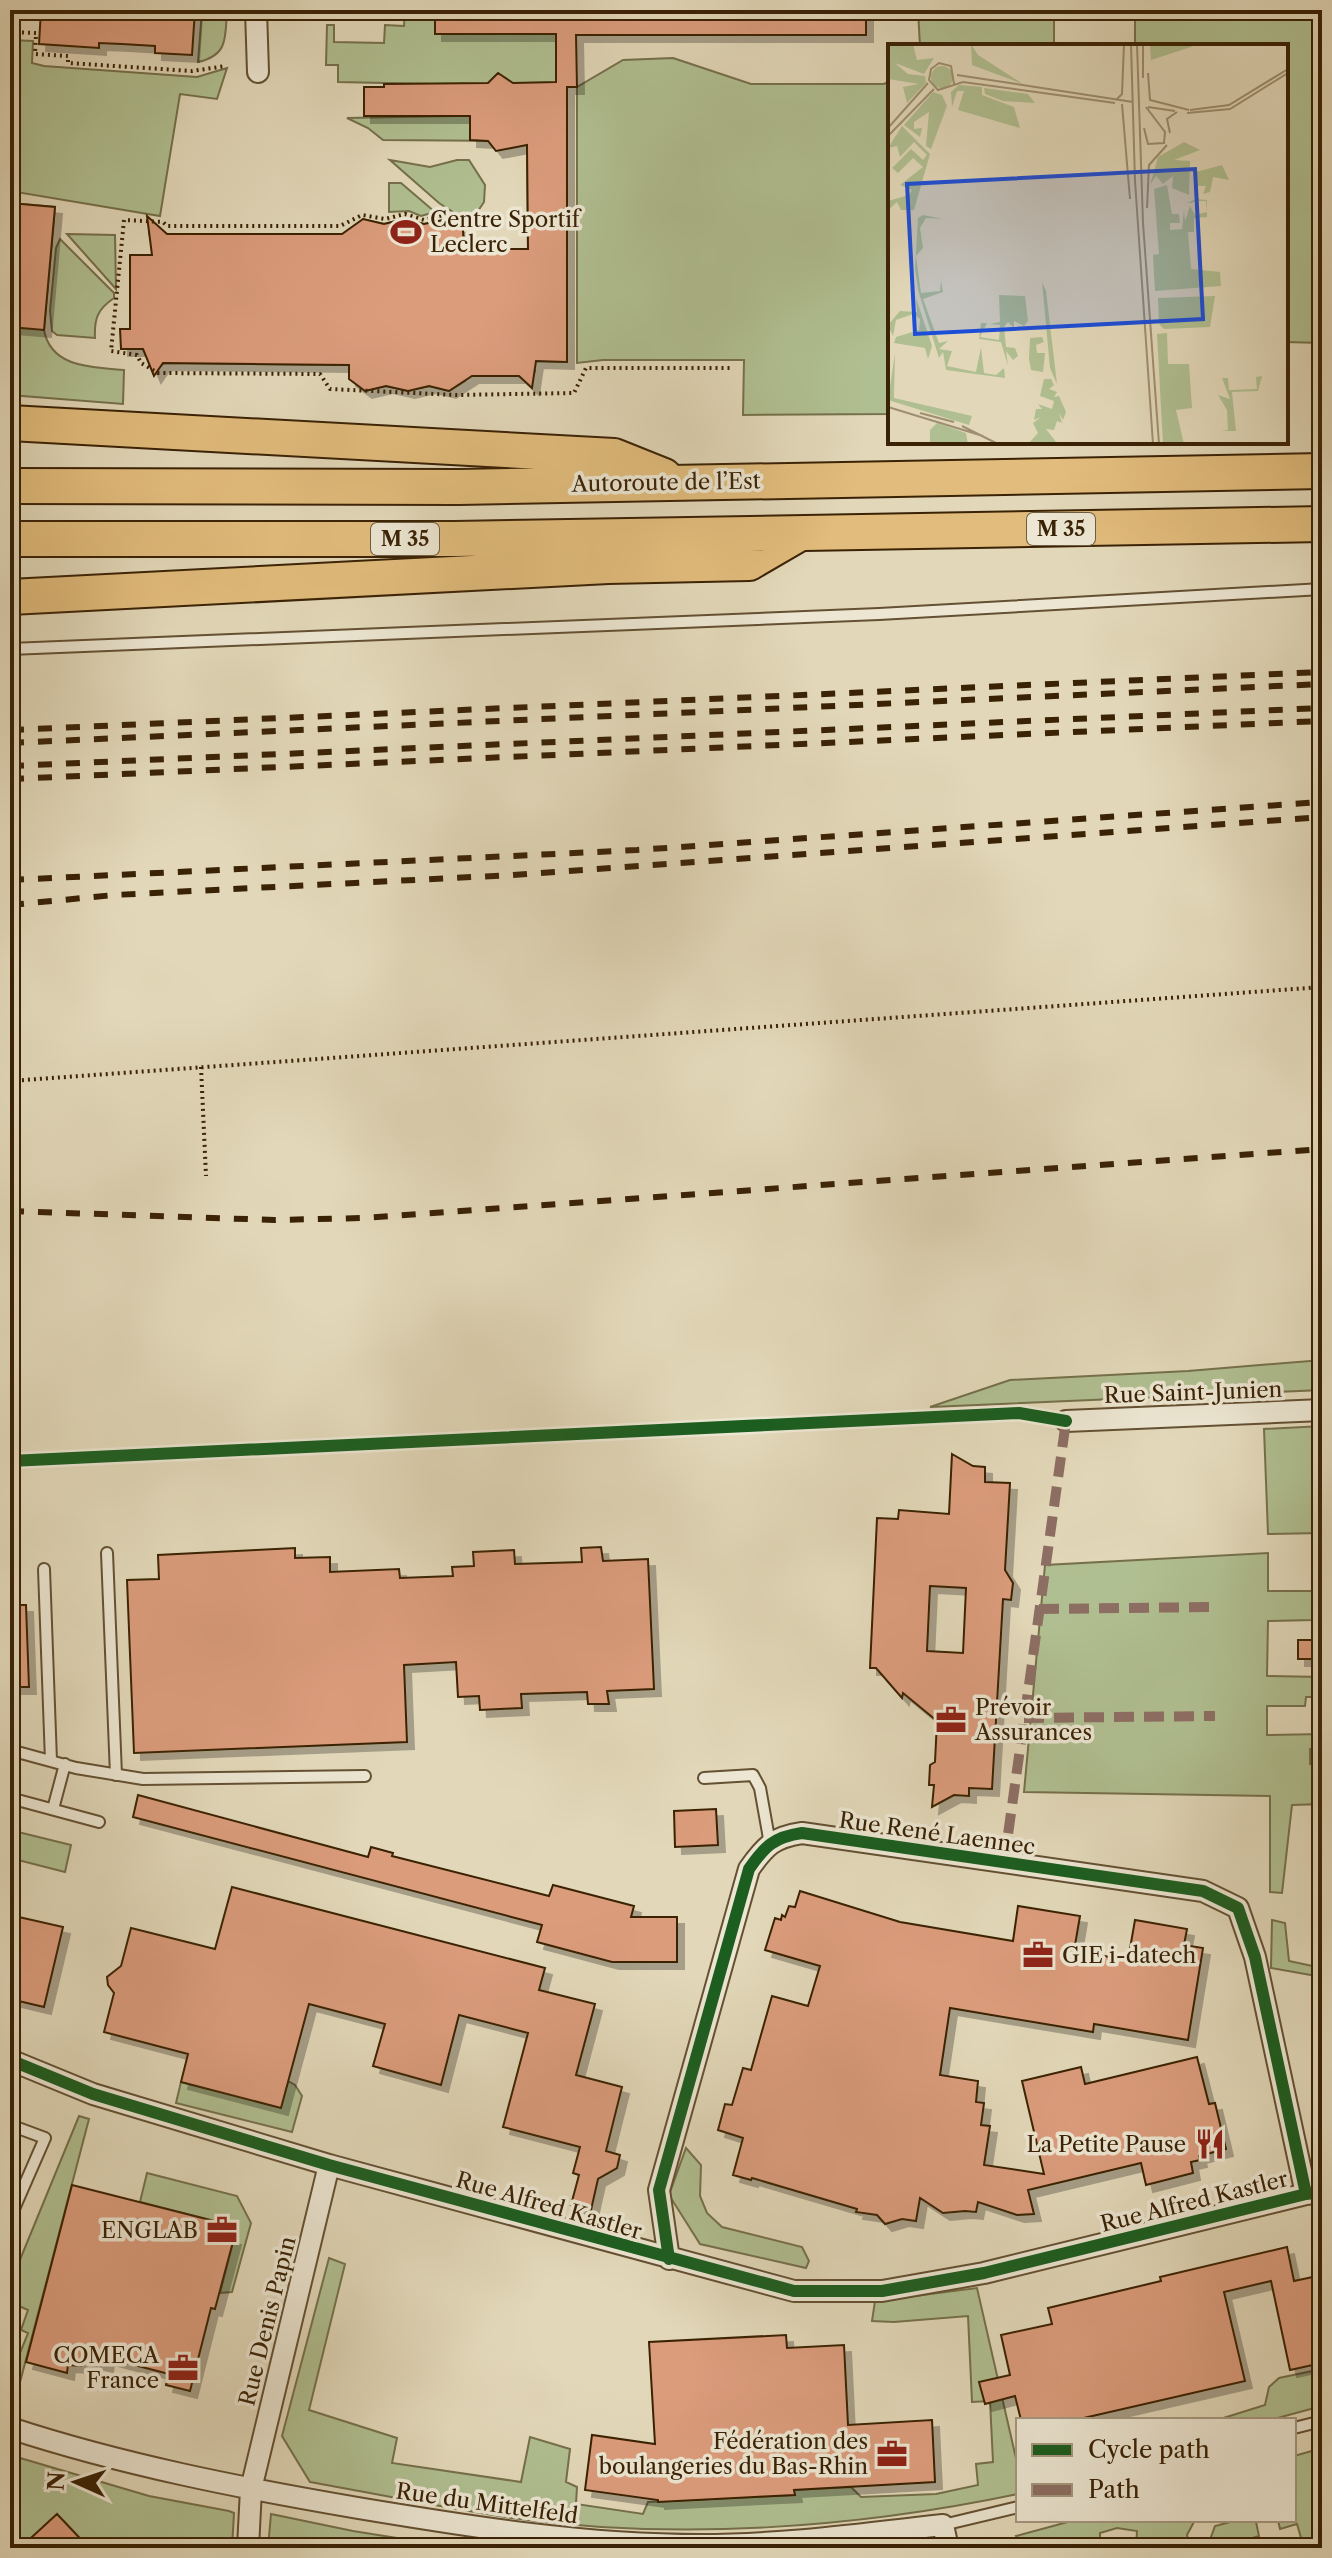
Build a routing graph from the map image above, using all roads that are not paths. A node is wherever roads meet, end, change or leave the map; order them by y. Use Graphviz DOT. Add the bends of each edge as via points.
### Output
graph roads {
  1 [pos="256,10"];
  2 [pos="258,72"];
  3 [pos="10,407"];
  4 [pos="10,423"];
  5 [pos="124,430"];
  6 [pos="1322,471"];
  7 [pos="679,482"];
  8 [pos="10,486"];
  9 [pos="1322,524"];
  10 [pos="800,534"];
  11 [pos="10,539"];
  12 [pos="1322,589"];
  13 [pos="10,597"];
  14 [pos="10,649"];
  15 [pos="1322,1410"];
  16 [pos="1066,1421"];
  17 [pos="107,1553"];
  18 [pos="44,1569"];
  19 [pos="10,1750"];
  20 [pos="51,1761"];
  21 [pos="65,1764"];
  22 [pos="116,1775"];
  23 [pos="365,1776"];
  24 [pos="704,1778"];
  25 [pos="10,1798"];
  26 [pos="53,1809"];
  27 [pos="99,1822"];
  28 [pos="770,1844"];
  29 [pos="10,2060"];
  30 [pos="10,2125"];
  31 [pos="329,2165"];
  32 [pos="1314,2193"];
  33 [pos="10,2218"];
  34 [pos="669,2259"];
  35 [pos="1322,2421"];
  36 [pos="10,2428"];
  37 [pos="1296,2428"];
  38 [pos="251,2489"];
  39 [pos="1016,2507"];
  40 [pos="943,2525"];
  41 [pos="248,2548"];
  42 [pos="948,2548"];
  1 -- 2 [label="street"];
  3 -- 5 [label="highway"];
  4 -- 5 [label="highway"];
  5 -- 7 [label="highway" via="614,456"];
  6 -- 7 [label="highway, Autoroute de l’Est"];
  7 -- 8 [label="highway, Autoroute de l’Est"];
  9 -- 10 [label="highway, M 35"];
  10 -- 11 [label="highway, M 35"];
  10 -- 13 [label="highway" via="749,563"];
  12 -- 14 [label="lane" via="863,615"];
  15 -- 16 [label="street, Rue Saint-Junien"];
  17 -- 22 [label="lane"];
  18 -- 20 [label="lane"];
  19 -- 20 [label="lane"];
  20 -- 21 [label="lane"];
  21 -- 22 [label="lane"];
  21 -- 26 [label="lane"];
  22 -- 23 [label="lane" via="170,1781"];
  24 -- 28 [label="lane" via="753,1775"];
  25 -- 26 [label="lane"];
  26 -- 27 [label="lane"];
  28 -- 32 [label="street, Rue René Laennec" via="802,1833 1203,1891 1238,1908"];
  28 -- 34 [label="street" via="749,1869 659,2190"];
  29 -- 31 [label="street, Rue Alfred Kastler" via="93,2094"];
  30 -- 33 [label="lane" via="45,2138"];
  31 -- 34 [label="street, Rue Alfred Kastler"];
  31 -- 38 [label="street, Rue Denis Papin"];
  32 -- 34 [label="street, Rue Alfred Kastler" via="984,2273 882,2291 794,2291"];
  35 -- 37 [label="lane"];
  36 -- 38 [label="street, Rue du Mittelfeld"];
  38 -- 40 [label="street, Rue du Mittelfeld" via="581,2541 762,2543"];
  38 -- 41 [label="street, Rue Denis Papin"];
  39 -- 40 [label="lane"];
  40 -- 42 [label="street"];
}
